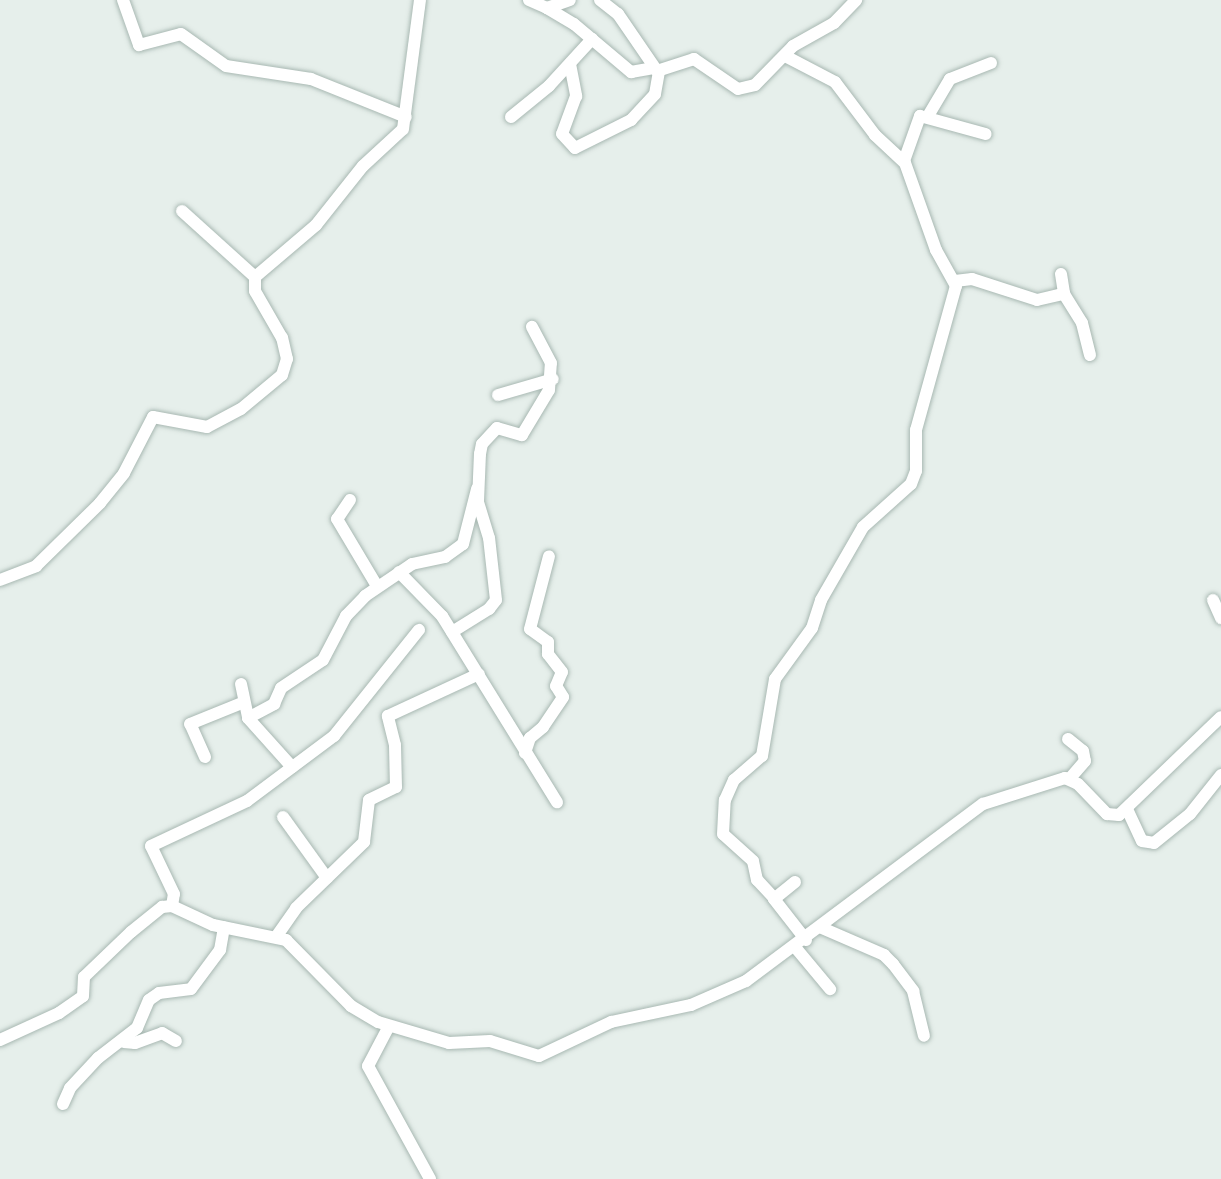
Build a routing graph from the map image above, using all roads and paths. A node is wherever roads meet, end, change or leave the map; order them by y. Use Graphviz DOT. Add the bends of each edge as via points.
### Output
graph roads {
  1 [pos="123,0"];
  2 [pos="420,0"];
  3 [pos="529,0"];
  4 [pos="570,0"];
  5 [pos="600,0"];
  6 [pos="856,0"];
  7 [pos="547,8"];
  8 [pos="592,39"];
  9 [pos="784,56"];
  10 [pos="991,63"];
  11 [pos="570,64"];
  12 [pos="656,70"];
  13 [pos="928,116"];
  14 [pos="406,117"];
  15 [pos="512,117"];
  16 [pos="986,134"];
  17 [pos="904,161"];
  18 [pos="182,211"];
  19 [pos="1061,274"];
  20 [pos="255,277"];
  21 [pos="955,281"];
  22 [pos="1064,294"];
  23 [pos="532,327"];
  24 [pos="1090,355"];
  25 [pos="553,379"];
  26 [pos="498,395"];
  27 [pos="479,484"];
  28 [pos="350,500"];
  29 [pos="549,556"];
  30 [pos="399,572"];
  31 [pos="0,580"];
  32 [pos="377,586"];
  33 [pos="1213,600"];
  34 [pos="1221,618"];
  35 [pos="419,630"];
  36 [pos="452,632"];
  37 [pos="479,674"];
  38 [pos="241,684"];
  39 [pos="242,703"];
  40 [pos="1221,717"];
  41 [pos="248,718"];
  42 [pos="1068,739"];
  43 [pos="525,753"];
  44 [pos="205,757"];
  45 [pos="292,767"];
  46 [pos="1221,775"];
  47 [pos="1070,778"];
  48 [pos="557,802"];
  49 [pos="1127,809"];
  50 [pos="283,817"];
  51 [pos="327,878"];
  52 [pos="795,882"];
  53 [pos="774,897"];
  54 [pos="172,906"];
  55 [pos="224,927"];
  56 [pos="822,928"];
  57 [pos="276,937"];
  58 [pos="806,940"];
  59 [pos="795,947"];
  60 [pos="830,989"];
  61 [pos="389,1026"];
  62 [pos="924,1036"];
  63 [pos="0,1040"];
  64 [pos="176,1041"];
  65 [pos="124,1042"];
  66 [pos="63,1104"];
  67 [pos="430,1179"];
  1 -- 14 [label="street" via="140,46 181,34 230,67 311,80"];
  2 -- 14 [label="street"];
  3 -- 7 [label="street"];
  4 -- 7 [label="street"];
  5 -- 12 [label="street" via="618,14"];
  6 -- 9 [label="street" via="834,23"];
  7 -- 8 [label="street"];
  8 -- 11 [label="street"];
  8 -- 12 [label="street" via="633,73"];
  9 -- 12 [label="street" via="755,85 738,89 694,58"];
  9 -- 17 [label="street" via="835,82 875,135"];
  10 -- 13 [label="street" via="950,79"];
  11 -- 12 [label="street" via="576,96 562,134 574,148 631,120 656,94"];
  11 -- 15 [label="street"];
  13 -- 16 [label="street"];
  13 -- 17 [label="street" via="917,120"];
  14 -- 20 [label="street" via="398,136 363,166 316,225"];
  17 -- 21 [label="street" via="936,250"];
  18 -- 20 [label="street"];
  19 -- 22 [label="street"];
  20 -- 31 [label="street" via="255,291 282,338 287,359 282,375 241,409 207,427 153,417 124,473 100,503 36,566"];
  21 -- 22 [label="street" via="972,279 1037,300"];
  21 -- 53 [label="street" via="938,359 916,430 916,471 911,484 870,518 853,545 821,600 812,628 775,679 762,756 734,780 724,800 723,834 753,861 757,880"];
  22 -- 24 [label="street" via="1082,323"];
  23 -- 25 [label="street" via="548,354"];
  25 -- 26 [label="street"];
  25 -- 27 [label="street" via="522,435 497,428 482,444"];
  27 -- 30 [label="street" via="469,507 463,544 445,557 412,564"];
  27 -- 36 [label="street" via="496,600 489,609"];
  28 -- 32 [label="street" via="338,519"];
  29 -- 43 [label="street" via="530,629 547,640 548,654 561,670 556,686 562,697 543,727 530,738"];
  30 -- 32 [label="street"];
  30 -- 36 [label="street"];
  32 -- 41 [label="street" via="346,616 323,660 281,688 274,704"];
  33 -- 34 [label="street"];
  35 -- 45 [label="street" via="346,723"];
  36 -- 37 [label="street"];
  37 -- 43 [label="street"];
  37 -- 51 [label="street" via="388,716 396,787 369,800 366,838"];
  38 -- 39 [label="street"];
  39 -- 41 [label="street"];
  39 -- 44 [label="street" via="190,724"];
  40 -- 49 [label="street"];
  41 -- 45 [label="street"];
  42 -- 47 [label="street" via="1083,751 1085,761"];
  43 -- 48 [label="street"];
  45 -- 54 [label="street" via="214,820 151,846 174,894"];
  46 -- 49 [label="street" via="1190,814 1154,843 1142,841"];
  47 -- 49 [label="street" via="1107,814 1119,815"];
  47 -- 56 [label="street" via="1004,795 964,814"];
  50 -- 51 [label="street"];
  51 -- 57 [label="street" via="296,908"];
  52 -- 53 [label="street"];
  53 -- 58 [label="street"];
  54 -- 55 [label="street"];
  54 -- 63 [label="street" via="162,907 131,932 84,977 83,996 59,1013"];
  55 -- 57 [label="street"];
  55 -- 65 [label="street" via="220,950 191,989 154,995 137,1028"];
  56 -- 58 [label="street"];
  56 -- 62 [label="street" via="884,954 914,992"];
  57 -- 61 [label="street" via="293,947 351,1006"];
  58 -- 59 [label="street"];
  59 -- 60 [label="street"];
  59 -- 61 [label="street" via="730,988 673,1010 611,1022 539,1056 490,1041 449,1043"];
  61 -- 67 [label="street" via="368,1066"];
  64 -- 65 [label="street" via="162,1033 135,1043"];
  65 -- 66 [label="street" via="98,1058 70,1088"];
}
